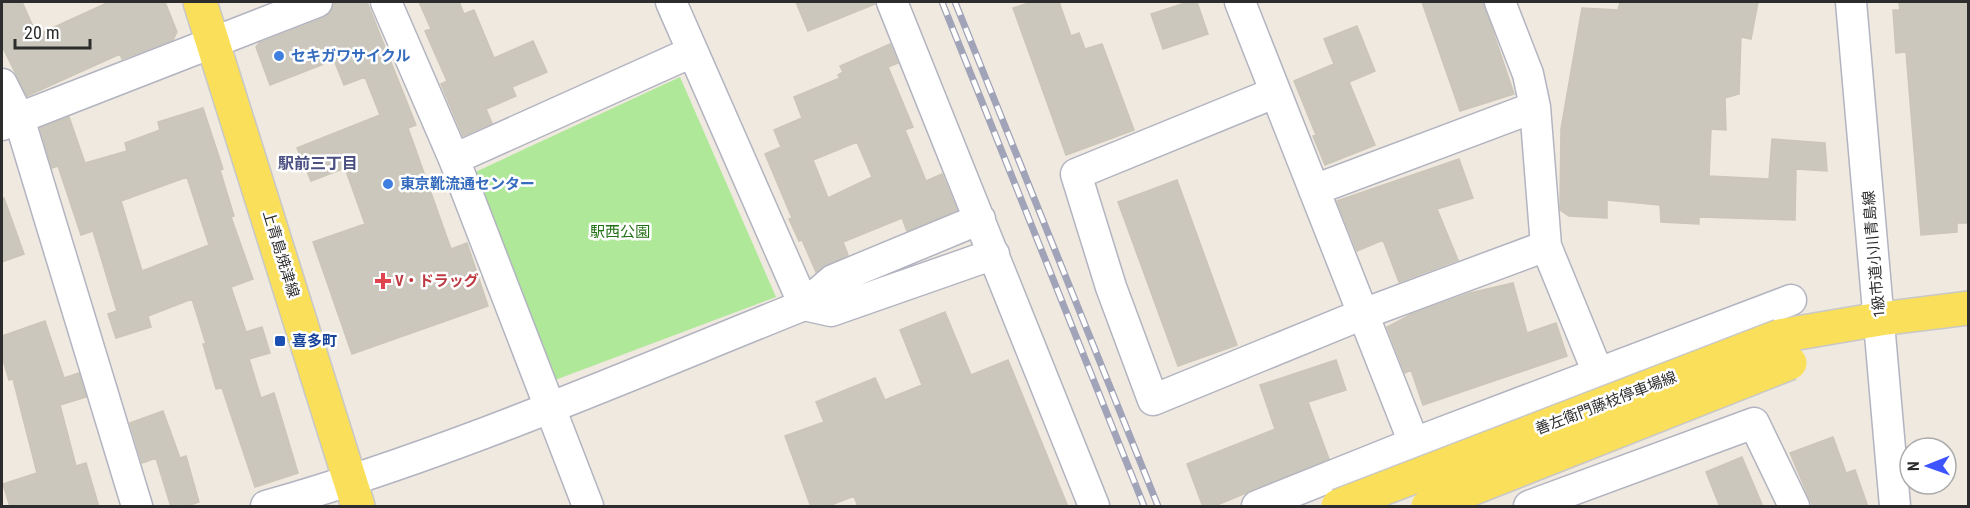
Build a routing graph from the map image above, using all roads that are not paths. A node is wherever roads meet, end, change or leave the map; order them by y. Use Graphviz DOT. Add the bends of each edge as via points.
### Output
graph roads {
  1 [pos="200,2"];
  2 [pos="317,2"];
  3 [pos="386,2"];
  4 [pos="671,2"];
  5 [pos="892,2"];
  6 [pos="1240,2"];
  7 [pos="1500,2"];
  8 [pos="1851,2"];
  9 [pos="215,43"];
  10 [pos="692,52"];
  11 [pos="2,84"];
  12 [pos="1274,93"];
  13 [pos="1535,107"];
  14 [pos="10,122"];
  15 [pos="454,159"];
  16 [pos="1314,190"];
  17 [pos="980,219"];
  18 [pos="1546,246"];
  19 [pos="994,254"];
  20 [pos="1791,300"];
  21 [pos="804,305"];
  22 [pos="1968,308"];
  23 [pos="1363,314"];
  24 [pos="1880,319"];
  25 [pos="1785,350"];
  26 [pos="1598,373"];
  27 [pos="550,407"];
  28 [pos="1414,443"];
  29 [pos="355,494"];
  30 [pos="137,507"];
  31 [pos="266,507"];
  32 [pos="588,507"];
  33 [pos="1094,507"];
  34 [pos="1257,507"];
  35 [pos="1338,507"];
  36 [pos="1428,507"];
  37 [pos="1529,507"];
  38 [pos="1794,507"];
  39 [pos="1895,507"];
  1 -- 9 [label="main road, 上青島焼津線"];
  2 -- 9 [label="street"];
  3 -- 15 [label="street"];
  4 -- 10 [label="street"];
  5 -- 17 [label="street"];
  6 -- 12 [label="street"];
  7 -- 13 [label="street" via="1528,74"];
  8 -- 24 [label="street, 1級市道小川青島線"];
  9 -- 14 [label="street"];
  9 -- 29 [label="main road, 上青島焼津線"];
  10 -- 15 [label="street"];
  10 -- 21 [label="street"];
  11 -- 14 [label="street"];
  12 -- 16 [label="street"];
  12 -- 23 [label="street" via="1076,174 1111,287 1153,400"];
  13 -- 16 [label="street"];
  13 -- 18 [label="street"];
  14 -- 30 [label="street"];
  15 -- 27 [label="street"];
  16 -- 23 [label="street"];
  17 -- 19 [label="street"];
  17 -- 21 [label="street" via="833,280"];
  18 -- 23 [label="street"];
  18 -- 26 [label="street"];
  19 -- 21 [label="street" via="831,311"];
  19 -- 33 [label="street"];
  20 -- 26 [label="street"];
  21 -- 27 [label="street"];
  22 -- 24 [label="main road, 善左衛門藤枝停車場線"];
  23 -- 28 [label="street"];
  24 -- 25 [label="main road, 善左衛門藤枝停車場線"];
  24 -- 39 [label="street, 1級市道小川青島線"];
  25 -- 35 [label="main road, 善左衛門藤枝停車場線, bridge"];
  25 -- 36 [label="main road, 善左衛門藤枝停車場線, bridge"];
  26 -- 28 [label="street"];
  27 -- 29 [label="street"];
  27 -- 32 [label="street"];
  28 -- 34 [label="street"];
  29 -- 31 [label="street"];
  37 -- 38 [label="street" via="1754,423"];
}
